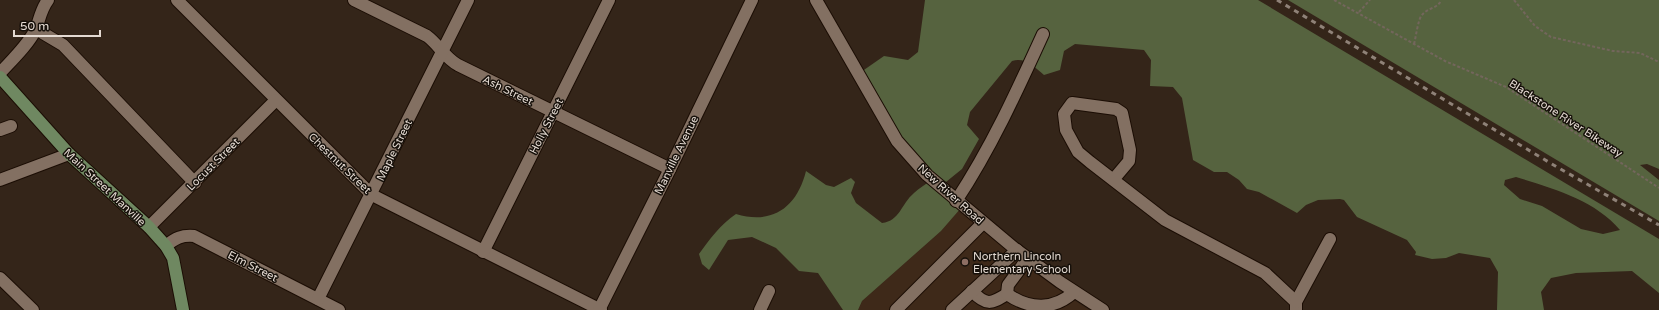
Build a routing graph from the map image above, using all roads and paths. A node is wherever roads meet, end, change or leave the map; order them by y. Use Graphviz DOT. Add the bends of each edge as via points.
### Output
graph roads {
  1 [pos="48,0"];
  2 [pos="177,0"];
  3 [pos="354,0"];
  4 [pos="468,0"];
  5 [pos="609,0"];
  6 [pos="752,0"];
  7 [pos="816,0"];
  8 [pos="1334,0"];
  9 [pos="1370,0"];
  10 [pos="1441,0"];
  11 [pos="1514,0"];
  12 [pos="1358,12"];
  13 [pos="36,29"];
  14 [pos="1043,34"];
  15 [pos="1414,44"];
  16 [pos="443,51"];
  17 [pos="1659,62"];
  18 [pos="0,73"];
  19 [pos="0,78"];
  20 [pos="276,100"];
  21 [pos="553,112"];
  22 [pos="69,154"];
  23 [pos="670,169"];
  24 [pos="0,180"];
  25 [pos="1113,180"];
  26 [pos="195,183"];
  27 [pos="1659,188"];
  28 [pos="372,195"];
  29 [pos="956,201"];
  30 [pos="983,223"];
  31 [pos="149,227"];
  32 [pos="1330,239"];
  33 [pos="166,246"];
  34 [pos="1018,250"];
  35 [pos="483,252"];
  36 [pos="1028,258"];
  37 [pos="0,278"];
  38 [pos="769,291"];
  39 [pos="972,291"];
  40 [pos="1074,292"];
  41 [pos="1007,294"];
  42 [pos="318,299"];
  43 [pos="1296,306"];
  44 [pos="33,310"];
  45 [pos="183,310"];
  46 [pos="340,310"];
  47 [pos="600,310"];
  48 [pos="760,310"];
  49 [pos="896,310"];
  50 [pos="952,310"];
  51 [pos="1103,310"];
  1 -- 13 [label="street" via="41,10"];
  2 -- 20 [label="street, Chestnut Street"];
  3 -- 16 [label="street, Ash Street" via="427,36"];
  4 -- 16 [label="street, Maple Street"];
  5 -- 21 [label="street, Holly Street"];
  6 -- 23 [label="street, Manville Avenue"];
  7 -- 29 [label="street, New River Road" via="897,141 927,175"];
  8 -- 12 [label="path, Blackstone River Bikeway"];
  9 -- 12 [label="path"];
  10 -- 15 [label="path" via="1420,17"];
  11 -- 17 [label="path" via="1534,26 1551,37 1613,51 1640,53"];
  12 -- 15 [label="path, Blackstone River Bikeway"];
  13 -- 18 [label="street"];
  13 -- 26 [label="street" via="63,44"];
  14 -- 29 [label="street" via="1000,128"];
  15 -- 27 [label="path, Blackstone River Bikeway" via="1444,61 1506,87"];
  16 -- 21 [label="street, Ash Street" via="448,59 458,65"];
  16 -- 28 [label="street, Maple Street"];
  19 -- 22 [label="main road, Main Street Manville"];
  20 -- 26 [label="street, Locust Street"];
  20 -- 28 [label="street, Chestnut Street"];
  21 -- 23 [label="street, Ash Street"];
  21 -- 35 [label="street, Holly Street"];
  22 -- 24 [label="street"];
  22 -- 31 [label="main road, Main Street Manville"];
  23 -- 47 [label="street, Manville Avenue"];
  25 -- 25 [label="street" via="1078,152 1066,130 1064,114 1072,103 1116,109 1122,113 1126,122 1129,160"];
  25 -- 43 [label="street" via="1165,220 1266,273"];
  26 -- 31 [label="street, Locust Street"];
  28 -- 35 [label="street, Chestnut Street"];
  28 -- 42 [label="street, Maple Street"];
  29 -- 30 [label="street, New River Road"];
  30 -- 34 [label="street, New River Road"];
  30 -- 49 [label="street"];
  31 -- 33 [label="main road, Main Street Manville"];
  32 -- 43 [label="street"];
  33 -- 42 [label="street, Elm Street" via="176,238 194,236"];
  33 -- 45 [label="main road, Main Street Manville" via="172,258"];
  34 -- 36 [label="street, New River Road"];
  34 -- 39 [label="street"];
  35 -- 47 [label="street, Chestnut Street"];
  36 -- 40 [label="street, New River Road"];
  36 -- 41 [label="street" via="1008,285"];
  37 -- 44 [label="street"];
  38 -- 48 [label="street"];
  39 -- 41 [label="street" via="980,300 986,302 994,302"];
  39 -- 50 [label="street"];
  40 -- 41 [label="street" via="1051,308 1042,309 1023,304"];
  40 -- 51 [label="street, New River Road"];
  42 -- 46 [label="street, Elm Street"];
}
